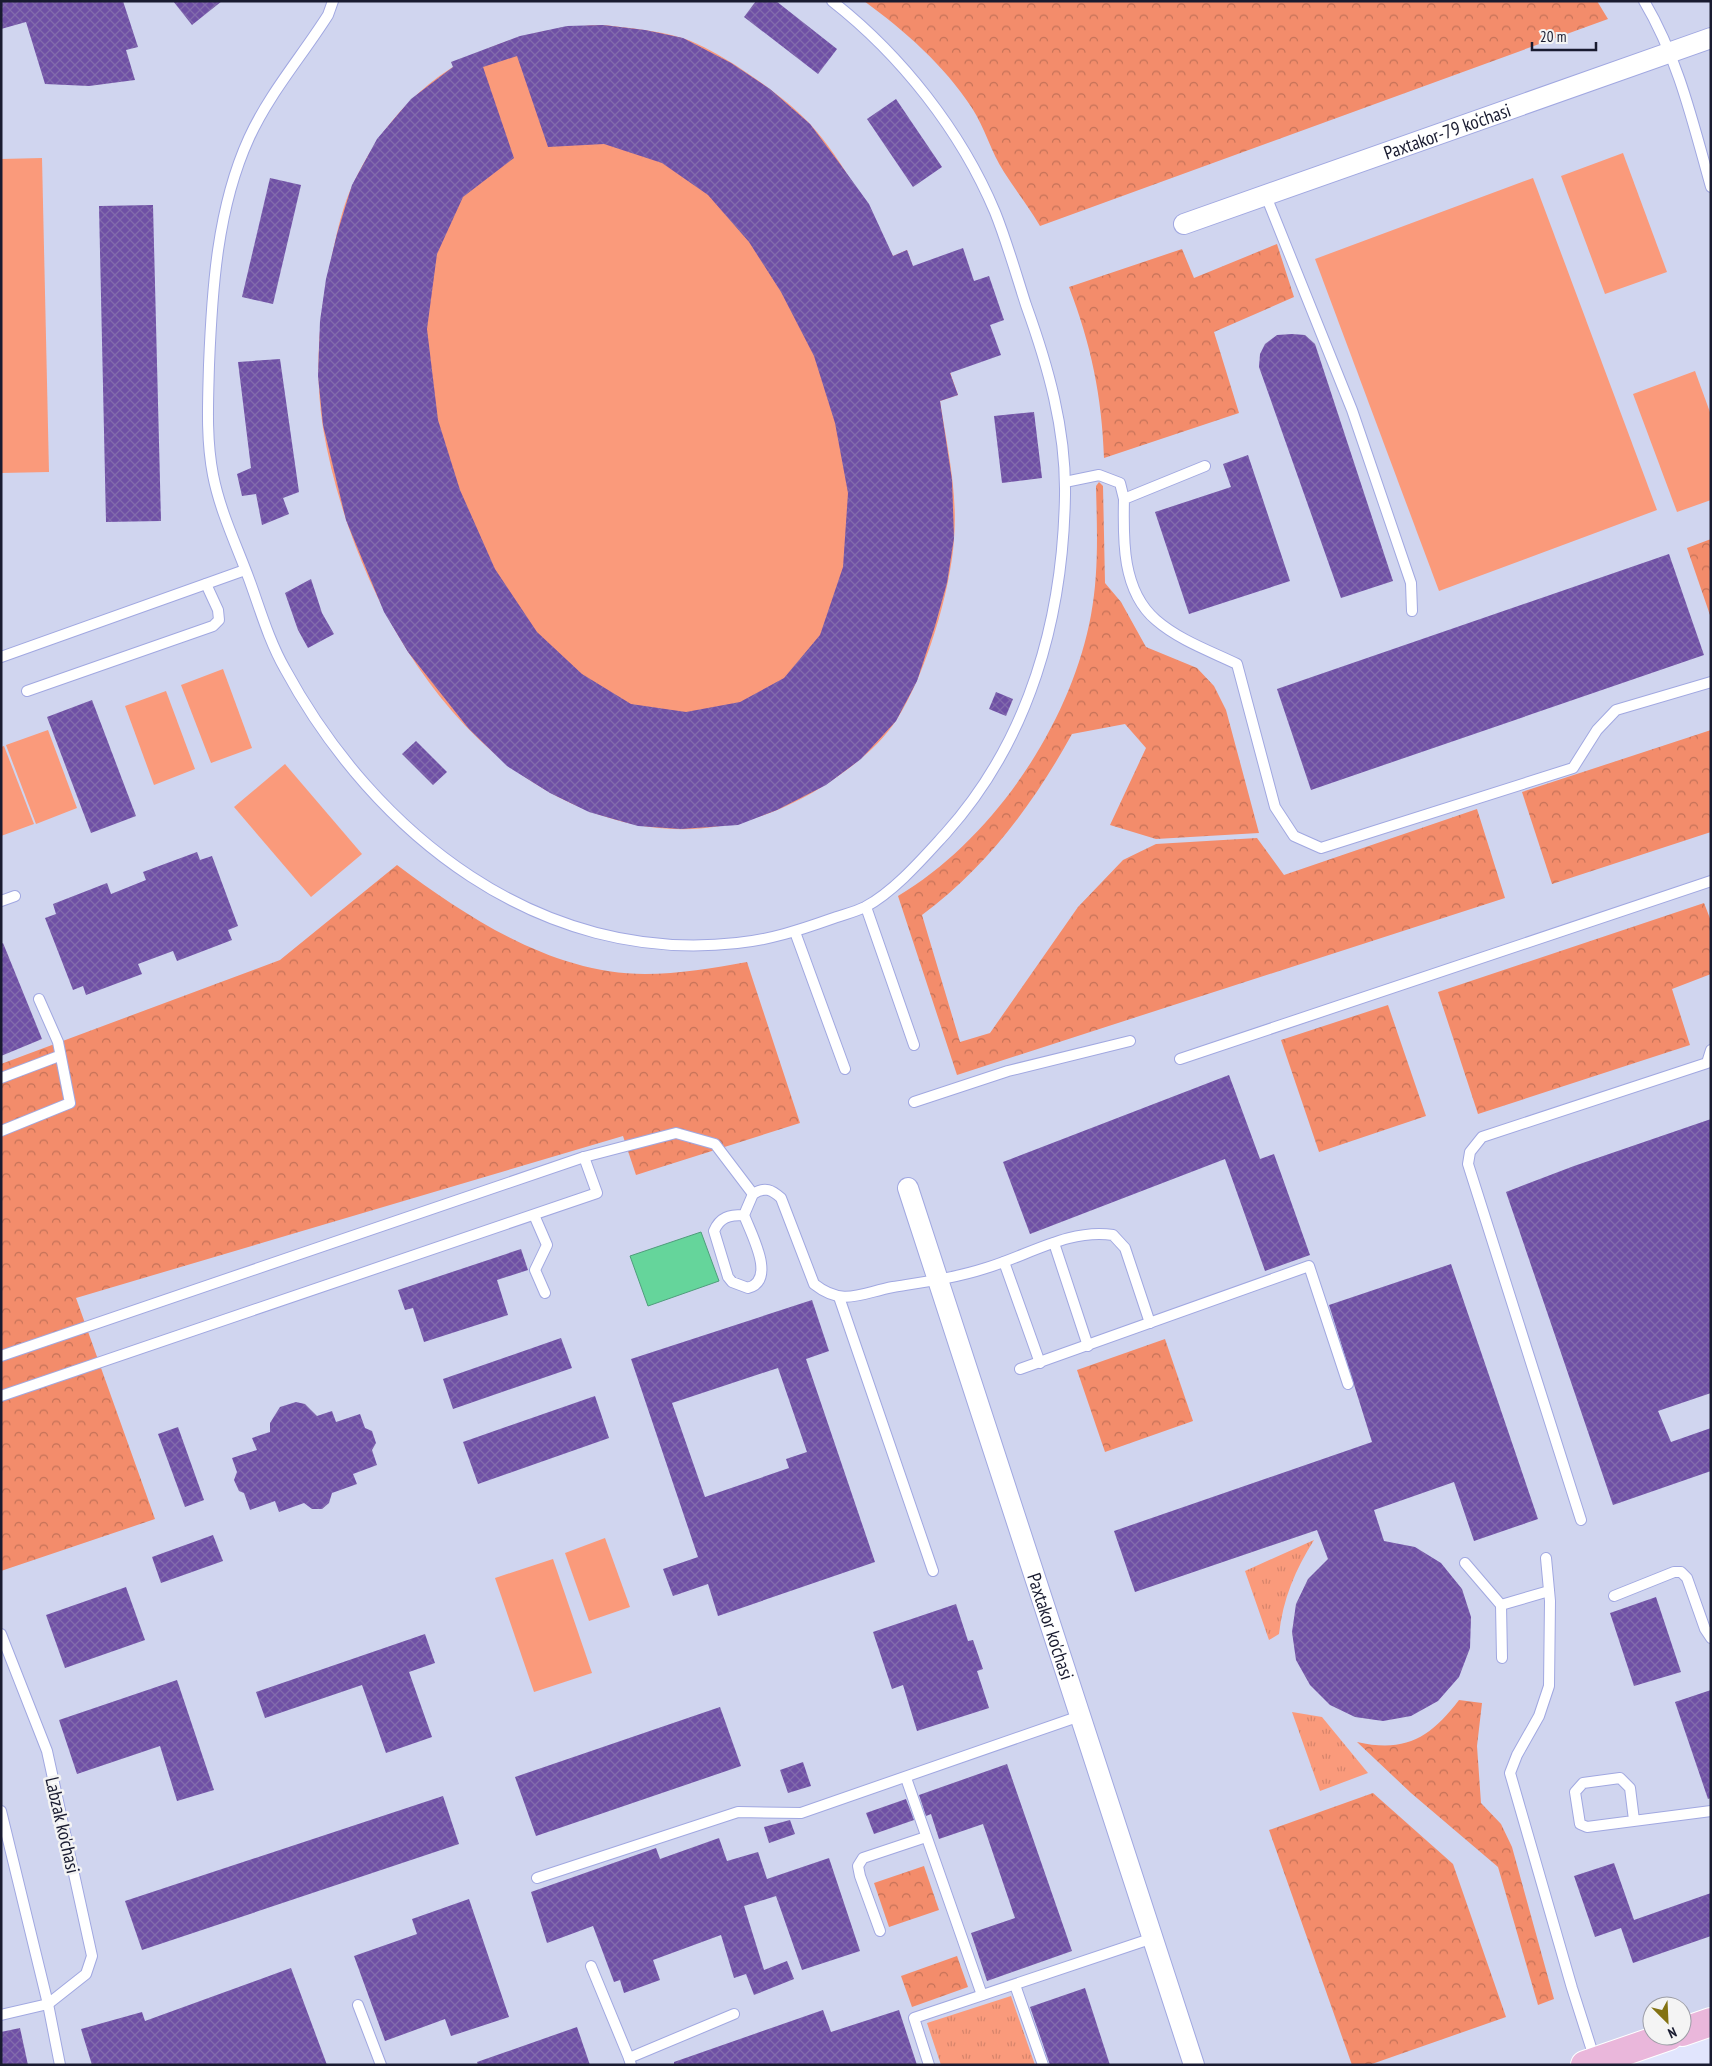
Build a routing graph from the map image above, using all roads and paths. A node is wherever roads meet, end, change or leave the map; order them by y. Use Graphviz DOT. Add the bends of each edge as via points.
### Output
graph roads {
  1 [pos="333,1"];
  2 [pos="832,1"];
  3 [pos="1644,1"];
  4 [pos="1711,38"];
  5 [pos="1670,53"];
  6 [pos="1711,187"];
  7 [pos="1266,196"];
  8 [pos="1184,224"];
  9 [pos="1205,466"];
  10 [pos="1065,482"];
  11 [pos="1124,499"];
  12 [pos="245,570"];
  13 [pos="206,584"];
  14 [pos="1412,611"];
  15 [pos="1,657"];
  16 [pos="1711,682"];
  17 [pos="27,691"];
  18 [pos="1711,881"];
  19 [pos="15,896"];
  20 [pos="1,901"];
  21 [pos="866,907"];
  22 [pos="795,932"];
  23 [pos="39,999"];
  24 [pos="1130,1041"];
  25 [pos="914,1045"];
  26 [pos="1711,1050"];
  27 [pos="59,1056"];
  28 [pos="1180,1060"];
  29 [pos="845,1069"];
  30 [pos="1,1078"];
  31 [pos="914,1102"];
  32 [pos="1,1131"];
  33 [pos="584,1157"];
  34 [pos="908,1188"];
  35 [pos="754,1194"];
  36 [pos="534,1215"];
  37 [pos="744,1215"];
  38 [pos="1054,1243"];
  39 [pos="1004,1262"];
  40 [pos="938,1281"];
  41 [pos="545,1293"];
  42 [pos="839,1297"];
  43 [pos="1150,1323"];
  44 [pos="1088,1346"];
  45 [pos="1,1356"];
  46 [pos="1040,1363"];
  47 [pos="1020,1369"];
  48 [pos="1348,1384"];
  49 [pos="1,1396"];
  50 [pos="1581,1520"];
  51 [pos="1546,1558"];
  52 [pos="1465,1563"];
  53 [pos="933,1570"];
  54 [pos="1549,1591"];
  55 [pos="1614,1596"];
  56 [pos="1501,1605"];
  57 [pos="1,1634"];
  58 [pos="1711,1638"];
  59 [pos="1502,1658"];
  60 [pos="1080,1716"];
  61 [pos="906,1778"];
  62 [pos="1,1810"];
  63 [pos="1711,1810"];
  64 [pos="1634,1820"];
  65 [pos="926,1837"];
  66 [pos="537,1878"];
  67 [pos="880,1932"];
  68 [pos="1153,1938"];
  69 [pos="592,1966"];
  70 [pos="1015,1985"];
  71 [pos="982,1995"];
  72 [pos="48,2004"];
  73 [pos="358,2004"];
  74 [pos="734,2014"];
  75 [pos="1,2015"];
  76 [pos="1711,2022"];
  77 [pos="1692,2029"];
  78 [pos="1642,2046"];
  79 [pos="630,2062"];
  80 [pos="1590,2064"];
  81 [pos="60,2065"];
  82 [pos="381,2065"];
  83 [pos="930,2065"];
  84 [pos="1042,2065"];
  85 [pos="1194,2065"];
  1 -- 12 [label="lane" via="328,15 259,118 237,171 224,220 210,345 208,427 215,483 227,526"];
  2 -- 10 [label="lane" via="872,36 914,82 961,150 994,212 1046,361 1059,420"];
  3 -- 5 [label="lane"];
  4 -- 5 [label="street, Paxtakor-79 ko‘chasi"];
  5 -- 6 [label="lane"];
  5 -- 7 [label="street, Paxtakor-79 ko‘chasi"];
  7 -- 8 [label="street, Paxtakor-79 ko‘chasi"];
  7 -- 14 [label="lane" via="1352,410 1411,583"];
  9 -- 11 [label="lane"];
  10 -- 11 [label="lane" via="1099,475 1120,482"];
  10 -- 21 [label="lane" via="1063,544 1055,604 1040,665 1018,725 990,778 954,825 911,869"];
  11 -- 16 [label="lane" via="1124,540 1135,592 1156,620 1184,639 1237,664 1275,807 1294,836 1321,848 1573,768 1597,730 1616,710"];
  12 -- 13 [label="lane"];
  12 -- 22 [label="lane" via="281,663 327,736 382,804 452,865 530,910 614,939 658,946 704,947 751,942"];
  13 -- 15 [label="lane"];
  13 -- 17 [label="lane" via="218,610 219,620 213,626"];
  18 -- 28 [label="lane"];
  19 -- 20 [label="lane"];
  21 -- 22 [label="lane"];
  21 -- 25 [label="lane"];
  22 -- 29 [label="lane"];
  23 -- 27 [label="lane" via="58,1042"];
  24 -- 31 [label="lane" via="1008,1071"];
  26 -- 50 [label="lane" via="1707,1063 1482,1138 1470,1152 1468,1164"];
  27 -- 30 [label="lane"];
  27 -- 32 [label="lane" via="70,1103"];
  33 -- 35 [label="lane" via="676,1133 715,1144"];
  33 -- 36 [label="lane" via="597,1193"];
  33 -- 45 [label="lane"];
  34 -- 40 [label="street, Paxtakor ko'chasi"];
  35 -- 37 [label="lane"];
  35 -- 42 [label="lane" via="764,1189 771,1190 781,1198 814,1284 825,1293"];
  36 -- 41 [label="lane" via="546,1245 535,1270"];
  36 -- 49 [label="lane"];
  37 -- 37 [label="lane" via="763,1271 757,1284 748,1288 728,1277 714,1237 716,1225 725,1217"];
  38 -- 39 [label="lane"];
  38 -- 43 [label="lane" via="1096,1232 1114,1235 1125,1248"];
  38 -- 44 [label="lane"];
  39 -- 40 [label="lane"];
  39 -- 46 [label="lane"];
  40 -- 42 [label="lane"];
  40 -- 60 [label="street, Paxtakor ko'chasi"];
  42 -- 53 [label="lane"];
  43 -- 44 [label="lane"];
  43 -- 48 [label="lane" via="1309,1266"];
  44 -- 46 [label="lane"];
  46 -- 47 [label="lane"];
  51 -- 54 [label="lane"];
  52 -- 56 [label="lane"];
  54 -- 56 [label="lane"];
  54 -- 80 [label="lane" via="1549,1686 1539,1716 1510,1773 1572,1988"];
  55 -- 58 [label="lane" via="1681,1572 1687,1578 1705,1630"];
  56 -- 59 [label="lane"];
  57 -- 72 [label="lane, Labzak ko'chasi" via="47,1751 92,1956 86,1974"];
  60 -- 61 [label="lane"];
  60 -- 68 [label="street, Paxtakor ko'chasi"];
  61 -- 65 [label="lane"];
  61 -- 66 [label="lane" via="801,1813 738,1812"];
  62 -- 72 [label="lane"];
  63 -- 64 [label="lane"];
  64 -- 64 [label="lane" via="1583,1826 1575,1792 1583,1783 1620,1778 1630,1788"];
  65 -- 67 [label="lane" via="863,1858 858,1866"];
  65 -- 71 [label="lane"];
  68 -- 70 [label="lane"];
  68 -- 85 [label="street, Paxtakor ko'chasi"];
  69 -- 79 [label="lane"];
  70 -- 71 [label="lane"];
  70 -- 84 [label="lane"];
  71 -- 83 [label="lane" via="914,2018"];
  72 -- 75 [label="lane"];
  72 -- 81 [label="lane"];
  73 -- 82 [label="lane"];
  74 -- 79 [label="lane"];
  76 -- 77 [label="main road"];
  78 -- 80 [label="main road"];
}
